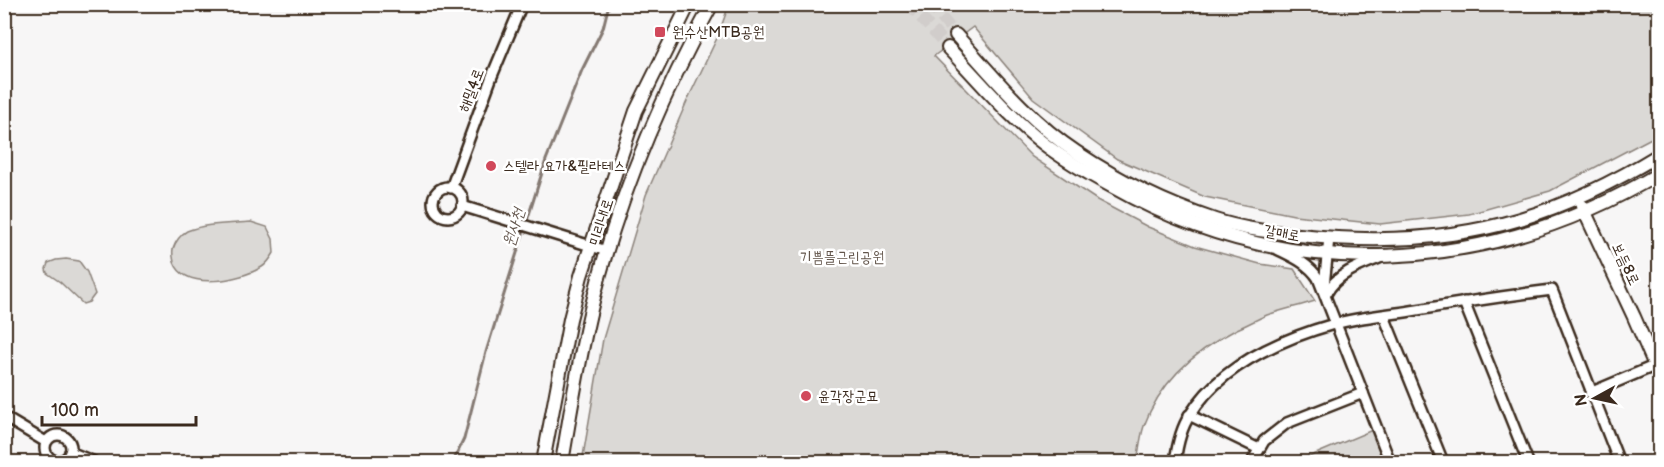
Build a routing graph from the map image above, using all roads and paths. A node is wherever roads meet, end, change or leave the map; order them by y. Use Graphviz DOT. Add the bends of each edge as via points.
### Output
graph roads {
  1 [pos="522,4"];
  2 [pos="689,4"];
  3 [pos="712,4"];
  4 [pos="956,35"];
  5 [pos="948,48"];
  6 [pos="1659,154"];
  7 [pos="1659,173"];
  8 [pos="451,188"];
  9 [pos="1578,198"];
  10 [pos="462,206"];
  11 [pos="1584,212"];
  12 [pos="1329,238"];
  13 [pos="590,246"];
  14 [pos="1276,248"];
  15 [pos="607,251"];
  16 [pos="1326,256"];
  17 [pos="1385,256"];
  18 [pos="1326,294"];
  19 [pos="1464,302"];
  20 [pos="1384,316"];
  21 [pos="1335,324"];
  22 [pos="1657,371"];
  23 [pos="1363,393"];
  24 [pos="1590,393"];
  25 [pos="1189,415"];
  26 [pos="4,417"];
  27 [pos="46,442"];
  28 [pos="1259,449"];
  29 [pos="70,452"];
  30 [pos="53,461"];
  31 [pos="94,462"];
  32 [pos="543,462"];
  33 [pos="562,462"];
  34 [pos="1175,462"];
  35 [pos="1252,462"];
  36 [pos="1390,462"];
  37 [pos="1443,462"];
  38 [pos="1528,462"];
  39 [pos="1619,462"];
  1 -- 8 [label="street, 해밀4로"];
  2 -- 13 [label="street, 미리내로" via="636,111"];
  3 -- 15 [label="street, 미리내로" via="628,184"];
  4 -- 12 [label="street, 갈매로" via="1037,121 1074,151 1132,185 1215,220 1270,232"];
  5 -- 14 [label="street, 갈매로" via="1012,115 1069,162 1160,212 1211,231"];
  6 -- 9 [label="street, 갈매로"];
  7 -- 11 [label="street, 갈매로"];
  8 -- 10 [label="street" via="460,195"];
  8 -- 10 [label="street" via="435,194 436,212 453,216"];
  9 -- 11 [label="street, 보듬8로"];
  9 -- 12 [label="street, 갈매로" via="1519,219 1435,238"];
  10 -- 13 [label="street"];
  11 -- 17 [label="street, 갈매로" via="1495,242"];
  11 -- 22 [label="street, 보듬8로"];
  12 -- 16 [label="street"];
  13 -- 15 [label="street"];
  13 -- 32 [label="street, 미리내로" via="570,319"];
  14 -- 16 [label="street, 갈매로"];
  14 -- 18 [label="street" via="1312,269"];
  15 -- 33 [label="street, 미리내로" via="580,357"];
  16 -- 17 [label="street, 갈매로"];
  16 -- 18 [label="street"];
  17 -- 18 [label="street" via="1345,274 1331,284"];
  18 -- 21 [label="street"];
  19 -- 20 [label="street"];
  19 -- 24 [label="street" via="1551,290"];
  19 -- 38 [label="street"];
  20 -- 21 [label="street"];
  20 -- 37 [label="street"];
  21 -- 23 [label="street"];
  21 -- 25 [label="street" via="1253,357 1223,377"];
  22 -- 24 [label="street"];
  23 -- 28 [label="street" via="1287,423"];
  23 -- 36 [label="street"];
  24 -- 39 [label="street"];
  25 -- 28 [label="street"];
  25 -- 34 [label="street"];
  26 -- 27 [label="street"];
  27 -- 29 [label="street" via="61,435 68,440"];
  27 -- 30 [label="street" via="47,455"];
  28 -- 35 [label="street"];
  29 -- 30 [label="street"];
  29 -- 31 [label="street"];
}
